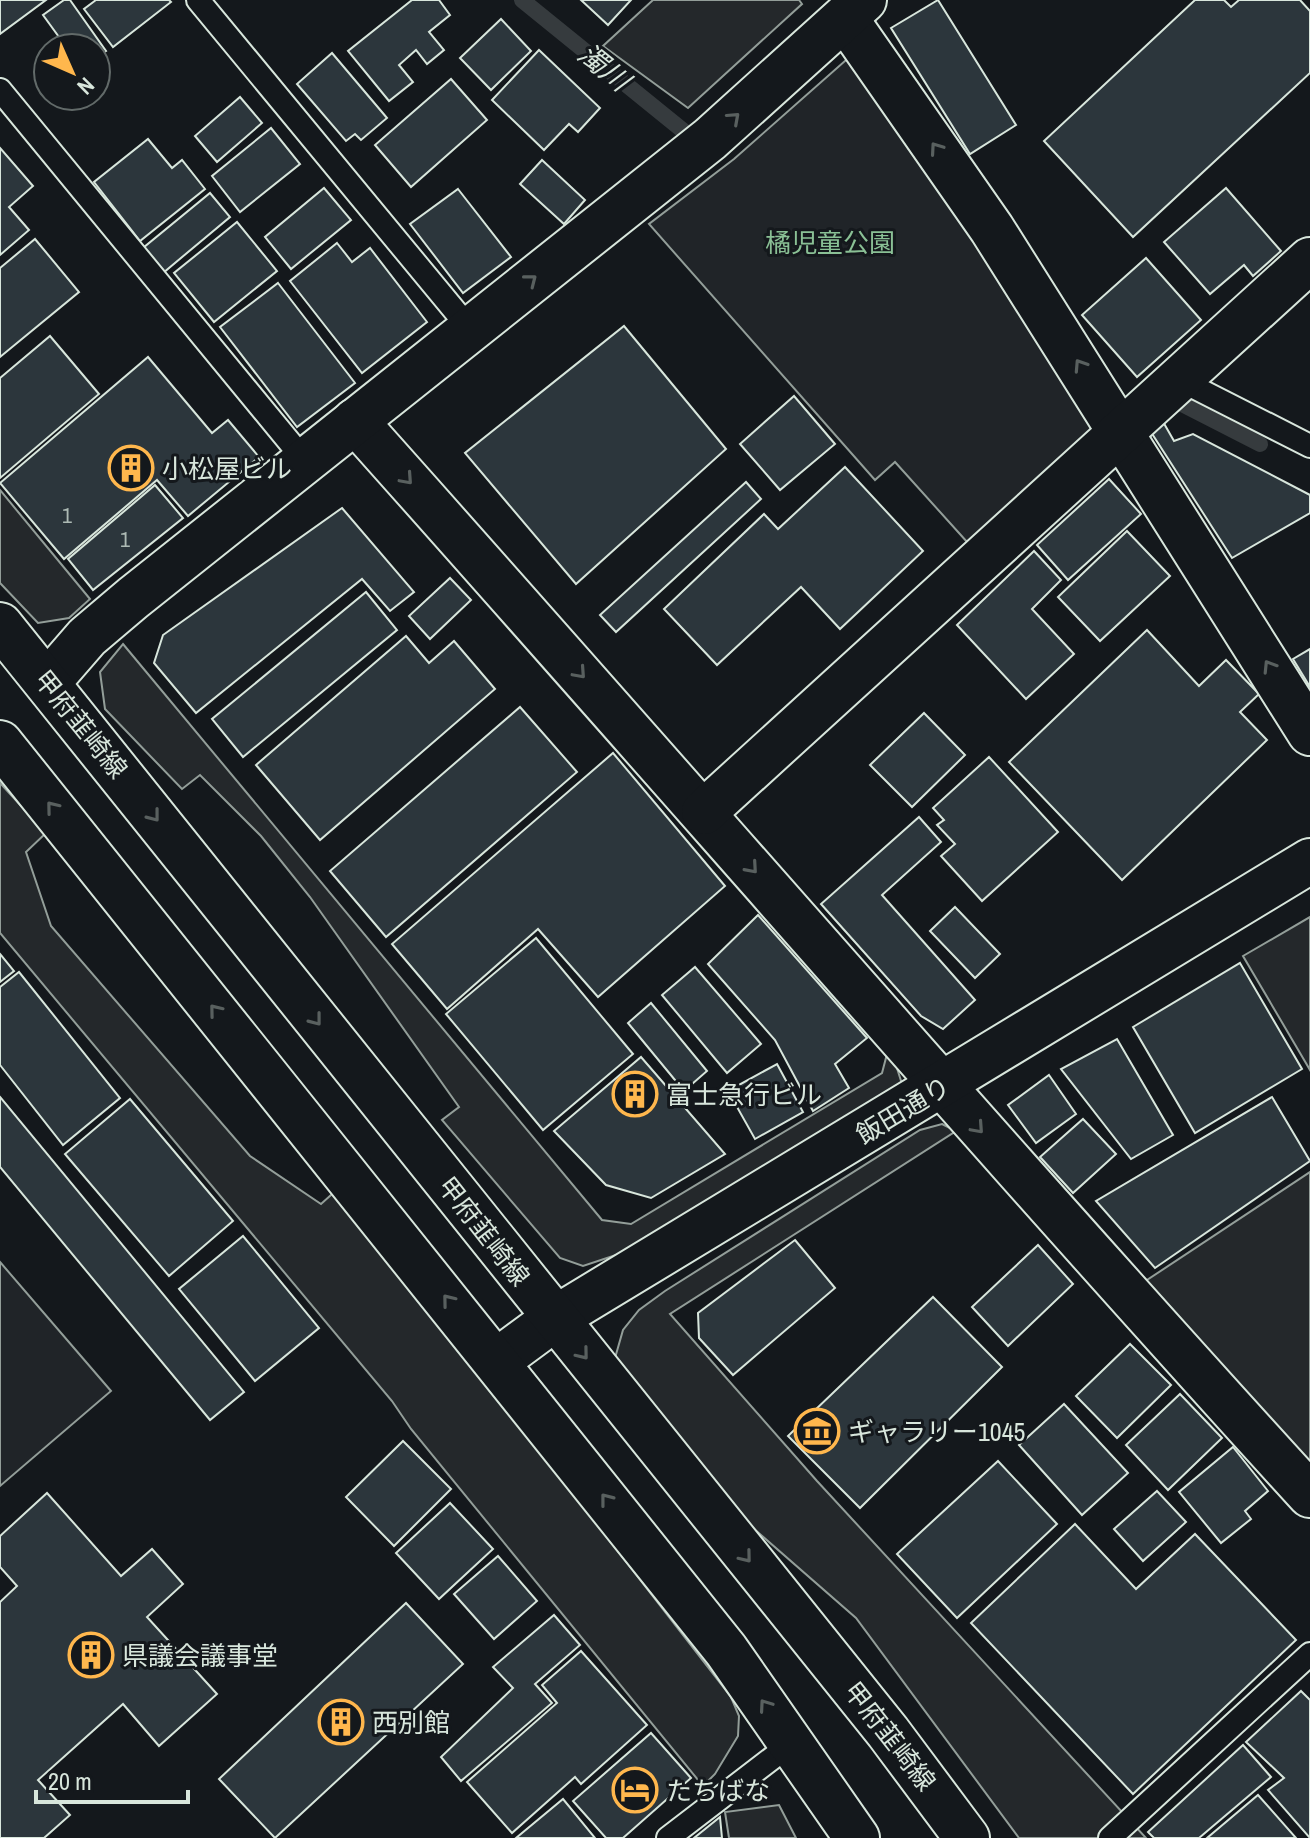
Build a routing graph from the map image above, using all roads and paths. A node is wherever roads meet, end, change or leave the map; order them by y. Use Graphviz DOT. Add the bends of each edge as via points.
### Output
graph roads {
  1 [pos="198,0"];
  2 [pos="858,5"];
  3 [pos="0,90"];
  4 [pos="1310,260"];
  5 [pos="470,329"];
  6 [pos="1178,379"];
  7 [pos="355,421"];
  8 [pos="1122,431"];
  9 [pos="1310,446"];
  10 [pos="306,462"];
  11 [pos="0,625"];
  12 [pos="48,682"];
  13 [pos="1310,733"];
  14 [pos="0,743"];
  15 [pos="704,812"];
  16 [pos="1310,861"];
  17 [pos="941,1087"];
  18 [pos="554,1319"];
  19 [pos="497,1361"];
  20 [pos="1310,1495"];
  21 [pos="1310,1654"];
  22 [pos="792,1743"];
  23 [pos="668,1838"];
  24 [pos="857,1838"];
  25 [pos="967,1838"];
  26 [pos="1110,1838"];
  1 -- 5 [label="lane"];
  5 -- 2 [label="street, one-way" via="710,139"];
  8 -- 2 [label="street, one-way" via="992,229"];
  3 -- 10 [label="lane"];
  4 -- 6 [label="street"];
  5 -- 7 [label="street"];
  6 -- 8 [label="street"];
  6 -- 9 [label="lane"];
  7 -- 10 [label="street"];
  7 -- 15 [label="street, one-way"];
  13 -- 8 [label="street, one-way"];
  8 -- 15 [label="street"];
  10 -- 12 [label="street" via="110,617"];
  11 -- 12 [label="street, 甲府韮崎線"];
  12 -- 18 [label="street, 甲府韮崎線, one-way"];
  19 -- 14 [label="street, one-way"];
  15 -- 17 [label="street, one-way"];
  16 -- 17 [label="street, 飯田通り"];
  17 -- 18 [label="street, 飯田通り"];
  17 -- 20 [label="street, one-way"];
  18 -- 19 [label="street, 飯田通り"];
  18 -- 25 [label="street, 甲府韮崎線, one-way" via="888,1732"];
  22 -- 19 [label="street, one-way" via="726,1650"];
  21 -- 26 [label="lane"];
  22 -- 23 [label="lane"];
  22 -- 24 [label="street"];
}
